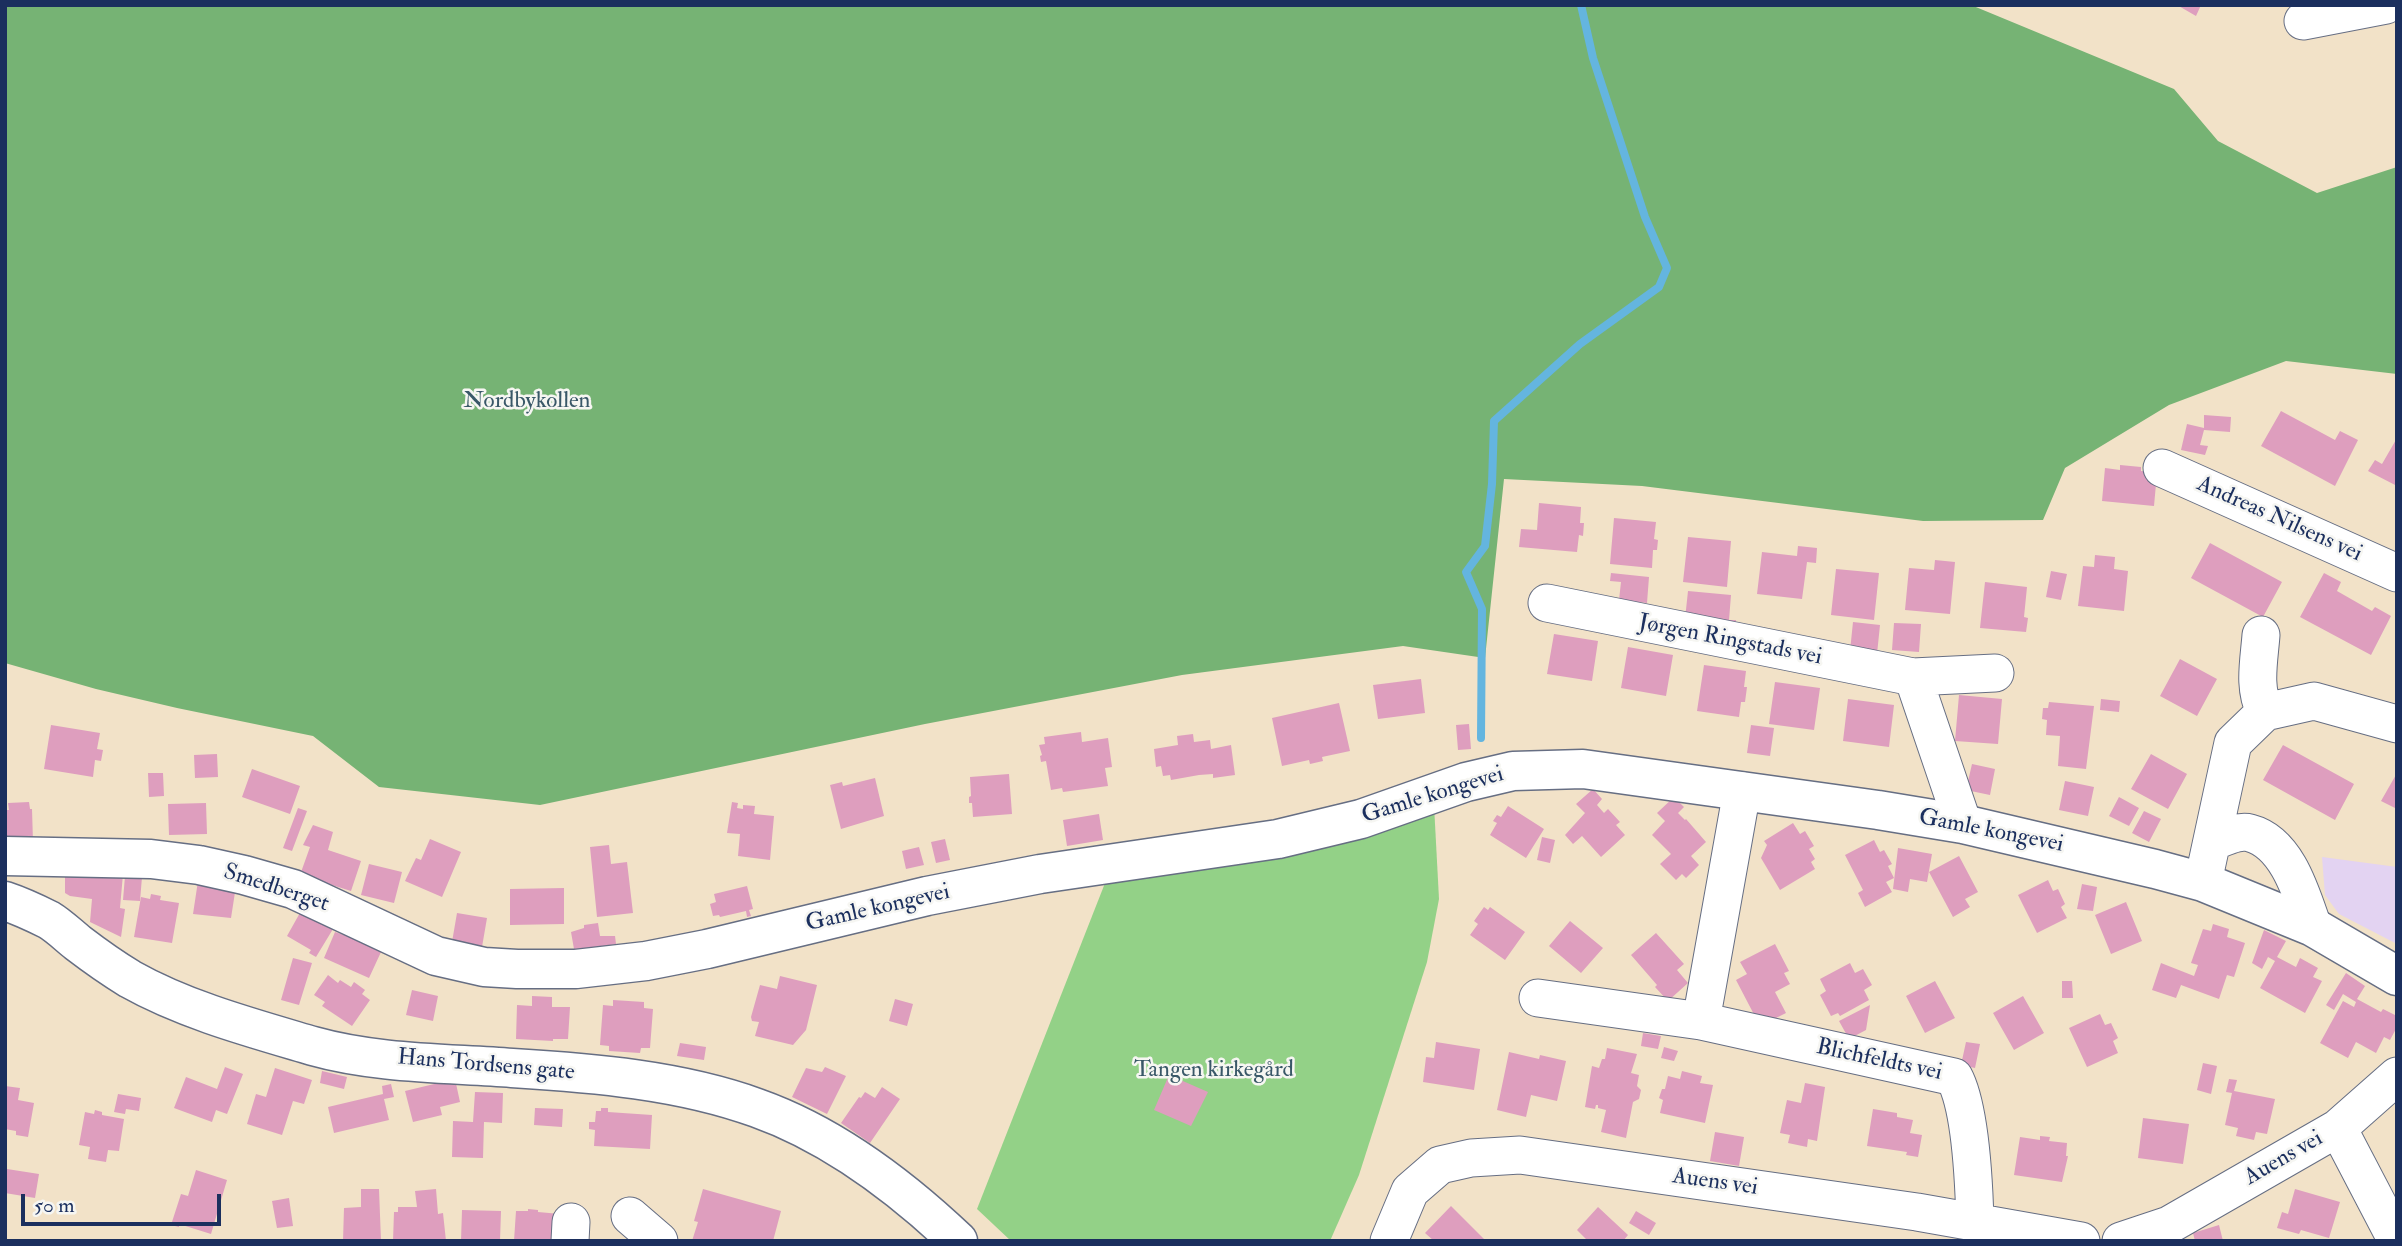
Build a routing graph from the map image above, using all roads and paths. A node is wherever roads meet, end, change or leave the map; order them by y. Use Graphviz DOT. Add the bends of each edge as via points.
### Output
graph roads {
  1 [pos="2386,5"];
  2 [pos="2302,21"];
  3 [pos="2162,468"];
  4 [pos="2397,573"];
  5 [pos="1547,603"];
  6 [pos="2261,635"];
  7 [pos="1995,673"];
  8 [pos="1913,677"];
  9 [pos="2266,712"];
  10 [pos="2397,724"];
  11 [pos="1742,791"];
  12 [pos="1963,824"];
  13 [pos="2213,842"];
  14 [pos="5,856"];
  15 [pos="2203,882"];
  16 [pos="5,901"];
  17 [pos="2313,927"];
  18 [pos="576,969"];
  19 [pos="2397,976"];
  20 [pos="1538,998"];
  21 [pos="1701,1021"];
  22 [pos="2397,1076"];
  23 [pos="2338,1128"];
  24 [pos="630,1216"];
  25 [pos="1975,1222"];
  26 [pos="659,1241"];
  27 [pos="958,1241"];
  28 [pos="1389,1241"];
  29 [pos="2081,1241"];
  30 [pos="2121,1241"];
  31 [pos="2397,1241"];
  1 -- 2 [label="street"];
  3 -- 4 [label="street, Andreas Nilsens vei"];
  5 -- 8 [label="street, Jørgen Ringstads vei"];
  6 -- 9 [label="street" via="2257,685"];
  7 -- 8 [label="street, Jørgen Ringstads vei"];
  8 -- 12 [label="street"];
  9 -- 10 [label="street" via="2314,701"];
  9 -- 13 [label="street" via="2233,743"];
  11 -- 12 [label="main road, Gamle kongevei"];
  11 -- 18 [label="main road, Gamle kongevei" via="1583,769 1513,771 1466,782 1361,819 1278,839 1040,874 707,949"];
  11 -- 21 [label="street"];
  12 -- 15 [label="main road, Gamle kongevei"];
  13 -- 15 [label="street"];
  13 -- 17 [label="street" via="2249,832 2269,842 2297,881"];
  14 -- 18 [label="main road, Smedberget" via="151,859 199,865 293,889 436,957 495,968"];
  15 -- 17 [label="main road, Gamle kongevei"];
  16 -- 27 [label="main road, Hans Tordsens gate" via="51,921 133,980 211,1013 316,1046 411,1061 622,1079 756,1108 805,1129 867,1165"];
  17 -- 19 [label="main road, Gamle kongevei"];
  20 -- 21 [label="street, Blichfeldts vei"];
  21 -- 25 [label="street, Blichfeldts vei" via="1954,1077 1960,1088 1971,1155"];
  22 -- 23 [label="street, Auens vei"];
  23 -- 30 [label="street, Auens vei" via="2169,1225"];
  23 -- 31 [label="street"];
  24 -- 26 [label="street"];
  25 -- 28 [label="street, Auens vei" via="1520,1156 1471,1157 1440,1165 1410,1191"];
  25 -- 29 [label="street, Auens vei"];
}
